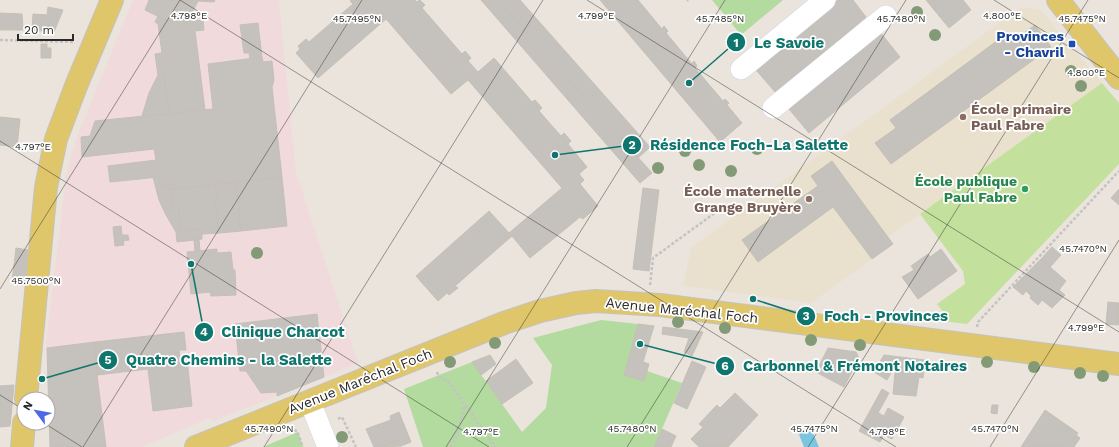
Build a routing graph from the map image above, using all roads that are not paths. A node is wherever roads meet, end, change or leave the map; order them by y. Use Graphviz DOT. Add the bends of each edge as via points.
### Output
graph roads {
  1 [pos="112,0"];
  2 [pos="825,0"];
  3 [pos="1058,0"];
  4 [pos="886,16"];
  5 [pos="741,69"];
  6 [pos="1119,78"];
  7 [pos="773,108"];
  8 [pos="1119,364"];
  9 [pos="27,391"];
  10 [pos="310,402"];
  11 [pos="23,431"];
  12 [pos="22,447"];
  13 [pos="196,447"];
  14 [pos="328,447"];
  1 -- 9 [label="main road" via="56,139 46,187"];
  2 -- 5 [label="street"];
  3 -- 6 [label="main road"];
  4 -- 7 [label="street"];
  8 -- 10 [label="main road, Avenue Maréchal Foch" via="660,305 596,301 540,311 504,323"];
  10 -- 13 [label="main road, Avenue Maréchal Foch"];
  10 -- 14 [label="street"];
  11 -- 12 [label="main road"];
}
